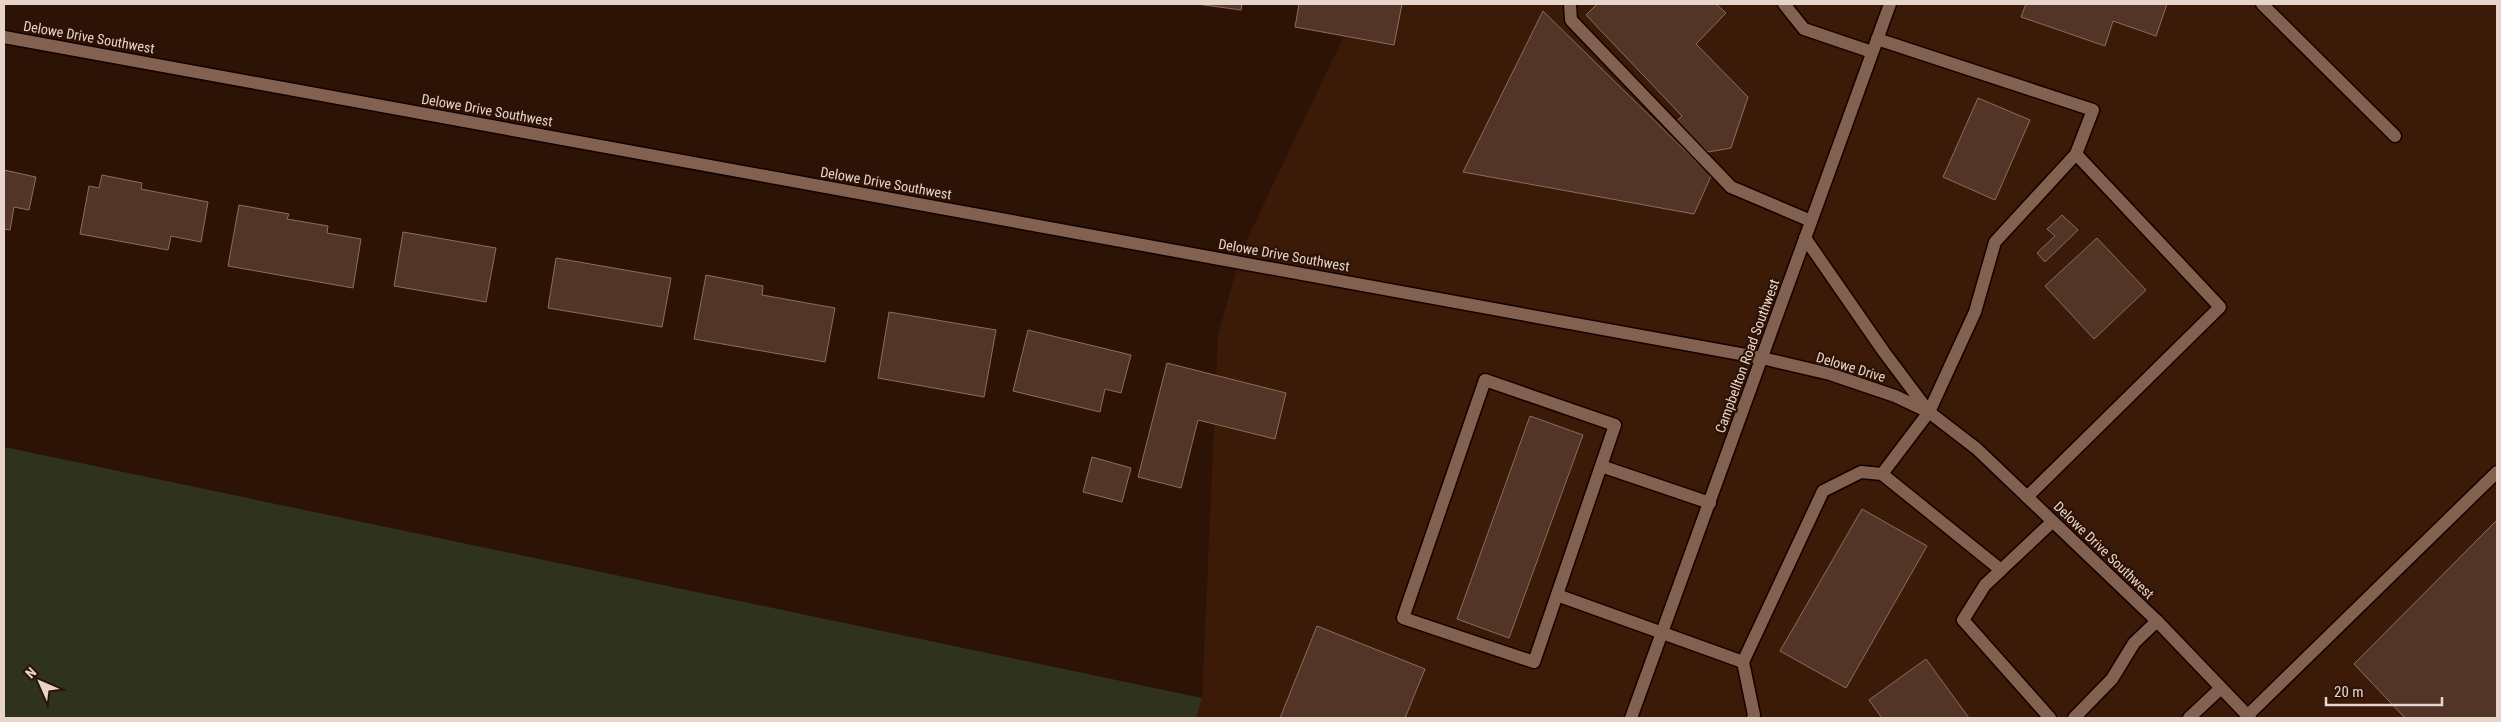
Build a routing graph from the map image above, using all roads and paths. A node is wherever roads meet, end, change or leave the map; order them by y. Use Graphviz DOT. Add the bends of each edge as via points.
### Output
graph roads {
  1 [pos="1570,4"];
  2 [pos="1784,4"];
  3 [pos="1890,4"];
  4 [pos="2262,4"];
  5 [pos="4,37"];
  6 [pos="1874,45"];
  7 [pos="2395,136"];
  8 [pos="2076,154"];
  9 [pos="1811,221"];
  10 [pos="1805,238"];
  11 [pos="1762,358"];
  12 [pos="1929,412"];
  13 [pos="1601,466"];
  14 [pos="2497,472"];
  15 [pos="1882,474"];
  16 [pos="2026,497"];
  17 [pos="1710,503"];
  18 [pos="2052,522"];
  19 [pos="2001,570"];
  20 [pos="1557,595"];
  21 [pos="2156,621"];
  22 [pos="1662,632"];
  23 [pos="1742,662"];
  24 [pos="2221,688"];
  25 [pos="2249,717"];
  26 [pos="1631,718"];
  27 [pos="1753,718"];
  28 [pos="2050,718"];
  29 [pos="2074,718"];
  30 [pos="2189,718"];
  1 -- 9 [label="street" via="1571,20 1731,187"];
  2 -- 6 [label="street" via="1804,28"];
  3 -- 6 [label="street, Campbellton Road Southwest"];
  4 -- 7 [label="street"];
  5 -- 11 [label="street, Delowe Drive Southwest"];
  6 -- 8 [label="street" via="2093,110"];
  6 -- 9 [label="street, Campbellton Road Southwest"];
  8 -- 12 [label="street" via="1995,242 1975,312"];
  8 -- 16 [label="street" via="2220,307"];
  9 -- 10 [label="street, Campbellton Road Southwest"];
  10 -- 11 [label="street, Campbellton Road Southwest"];
  10 -- 12 [label="street"];
  11 -- 12 [label="street, Delowe Drive" via="1830,374 1895,396"];
  11 -- 17 [label="street, Campbellton Road Southwest"];
  12 -- 15 [label="street"];
  12 -- 16 [label="street, Delowe Drive Southwest" via="1977,449"];
  13 -- 17 [label="street"];
  13 -- 20 [label="street"];
  13 -- 20 [label="street" via="1615,425 1485,380 1403,618 1534,662"];
  14 -- 25 [label="street"];
  15 -- 19 [label="street"];
  15 -- 23 [label="street" via="1862,472 1823,491"];
  16 -- 18 [label="street, Delowe Drive Southwest"];
  17 -- 22 [label="street, Campbellton Road Southwest"];
  18 -- 19 [label="street"];
  18 -- 21 [label="street, Delowe Drive Southwest"];
  19 -- 28 [label="street" via="1985,585 1963,620"];
  20 -- 22 [label="street"];
  21 -- 24 [label="street, Delowe Drive Southwest"];
  21 -- 29 [label="street" via="2134,643 2112,679"];
  22 -- 23 [label="street"];
  22 -- 26 [label="street, Campbellton Road Southwest"];
  23 -- 27 [label="street"];
  24 -- 25 [label="street, Delowe Drive Southwest"];
  24 -- 30 [label="street"];
}
